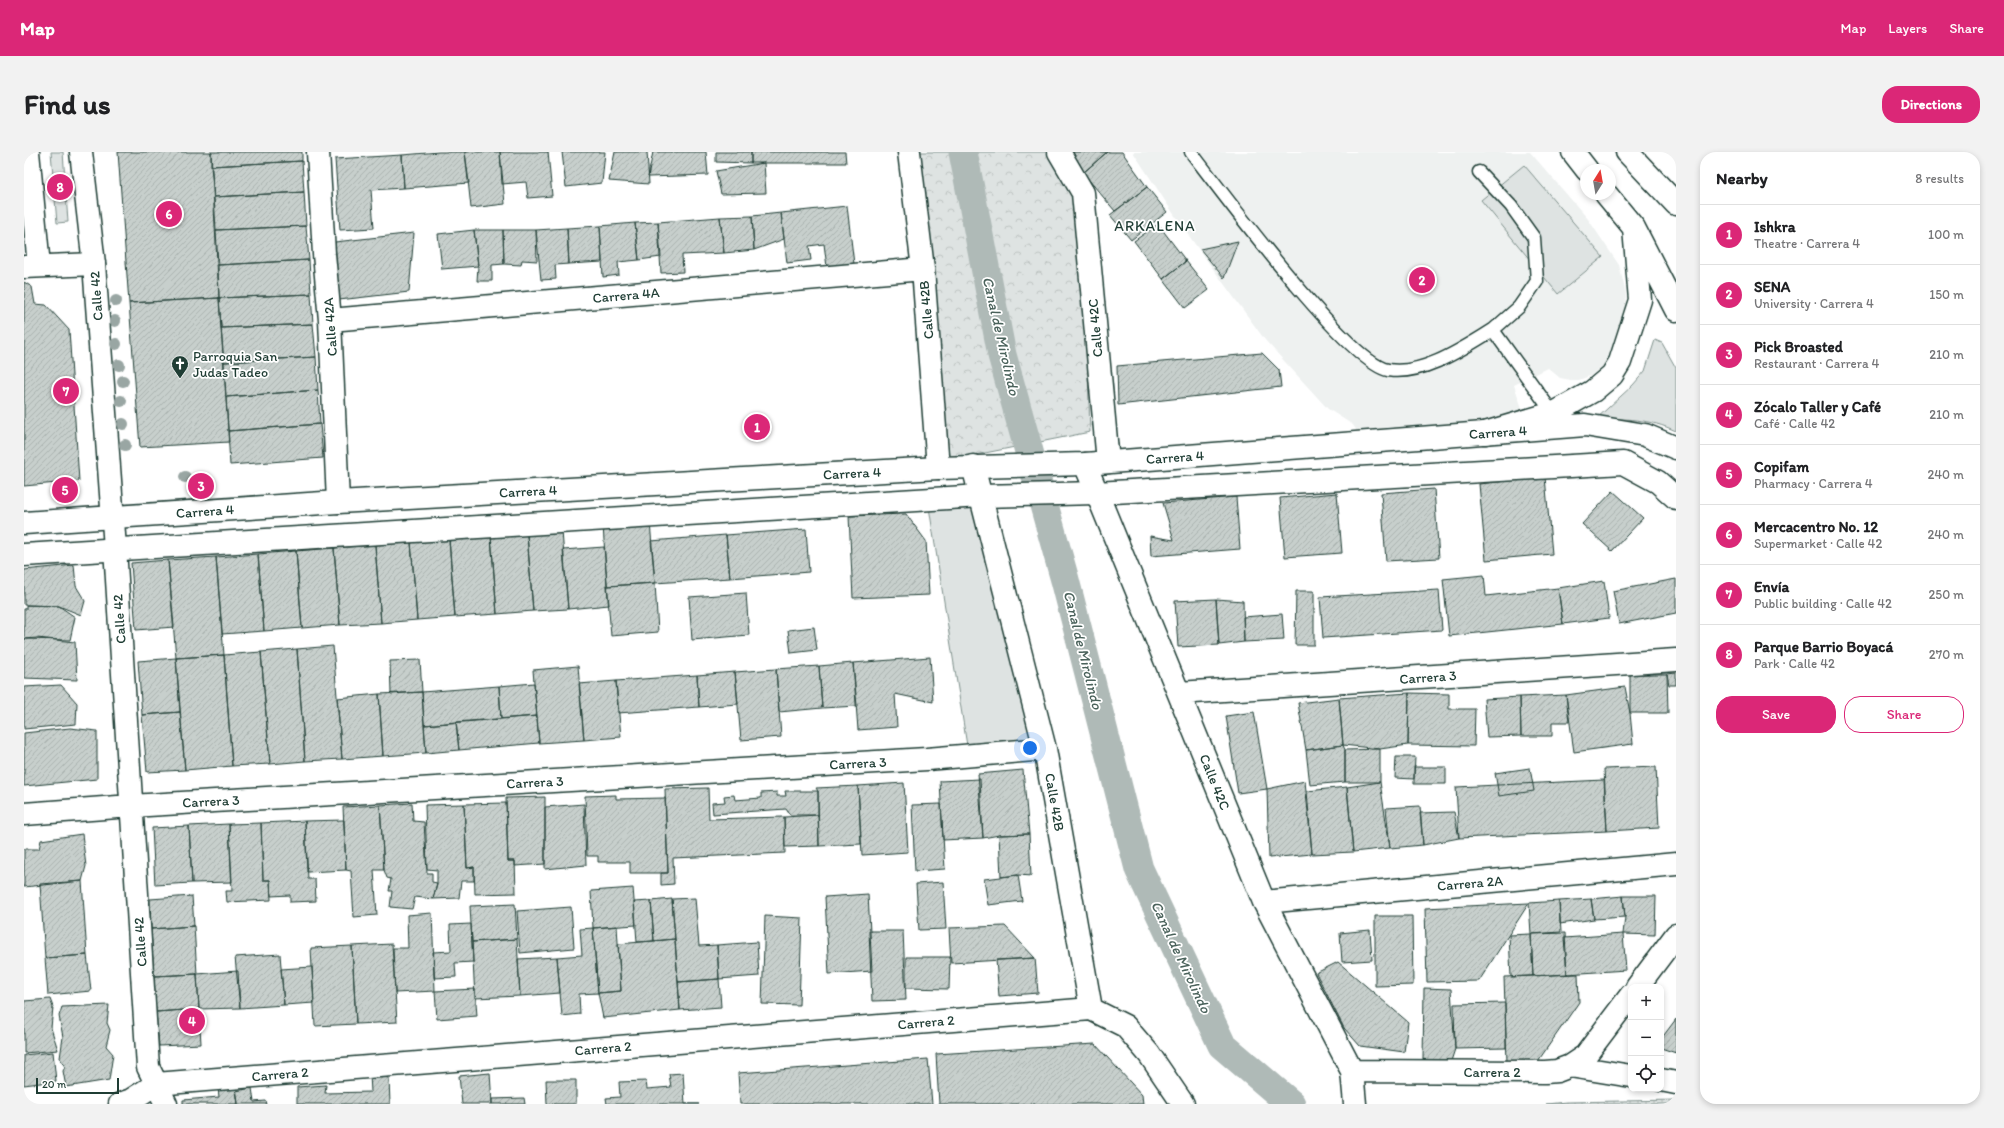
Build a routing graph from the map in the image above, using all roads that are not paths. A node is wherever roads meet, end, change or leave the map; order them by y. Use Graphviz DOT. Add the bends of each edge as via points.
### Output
graph roads {
  1 [pos="28,152"];
  2 [pos="81,152"];
  3 [pos="318,152"];
  4 [pos="909,152"];
  5 [pos="1059,152"];
  6 [pos="1191,152"];
  7 [pos="1572,152"];
  8 [pos="1627,152"];
  9 [pos="1582,164"];
  10 [pos="1479,172"];
  11 [pos="1611,200"];
  12 [pos="1676,204"];
  13 [pos="1634,228"];
  14 [pos="94,264"];
  15 [pos="31,266"];
  16 [pos="923,269"];
  17 [pos="1676,310"];
  18 [pos="330,320"];
  19 [pos="1493,330"];
  20 [pos="1556,412"];
  21 [pos="1485,433"];
  22 [pos="1676,448"];
  23 [pos="1108,462"];
  24 [pos="1079,464"];
  25 [pos="973,466"];
  26 [pos="938,468"];
  27 [pos="1096,493"];
  28 [pos="991,496"];
  29 [pos="1676,498"];
  30 [pos="338,502"];
  31 [pos="112,517"];
  32 [pos="24,523"];
  33 [pos="115,548"];
  34 [pos="24,555"];
  35 [pos="1676,660"];
  36 [pos="1179,693"];
  37 [pos="1046,749"];
  38 [pos="132,806"];
  39 [pos="24,814"];
  40 [pos="1676,864"];
  41 [pos="1264,902"];
  42 [pos="1676,935"];
  43 [pos="1639,984"];
  44 [pos="1628,999"];
  45 [pos="1091,1009"];
  46 [pos="1570,1066"];
  47 [pos="1352,1071"];
  48 [pos="1628,1076"];
  49 [pos="1664,1081"];
  50 [pos="1676,1083"];
  51 [pos="153,1094"];
  52 [pos="1355,1099"];
  53 [pos="120,1104"];
  54 [pos="166,1104"];
  55 [pos="1183,1104"];
  1 -- 15 [label="street"];
  2 -- 14 [label="street, Calle 42"];
  3 -- 18 [label="street, Calle 42A"];
  4 -- 16 [label="street, Calle 42B"];
  5 -- 23 [label="street, Calle 42C" via="1083,193"];
  6 -- 19 [label="lane" via="1277,262 1350,345 1374,365 1387,370 1403,371 1431,364 1451,356"];
  7 -- 9 [label="street"];
  8 -- 12 [label="street"];
  10 -- 19 [label="lane" via="1511,206 1534,238 1537,281 1519,307"];
  11 -- 13 [label="street"];
  13 -- 17 [label="street"];
  13 -- 20 [label="street" via="1640,300 1620,362 1612,375 1593,391"];
  14 -- 15 [label="street"];
  14 -- 31 [label="street, Calle 42"];
  16 -- 18 [label="street, Carrera 4A"];
  16 -- 26 [label="street, Calle 42B"];
  18 -- 30 [label="street, Calle 42A"];
  19 -- 20 [label="lane" via="1547,405"];
  20 -- 21 [label="street"];
  21 -- 22 [label="street, Carrera 4" via="1585,426 1645,435"];
  21 -- 23 [label="street, Carrera 4"];
  23 -- 24 [label="street, Carrera 4"];
  24 -- 25 [label="street, Carrera 4"];
  24 -- 27 [label="street, Calle 42C"];
  25 -- 26 [label="street, Carrera 4"];
  25 -- 28 [label="street, Calle 42B"];
  26 -- 30 [label="street, Carrera 4"];
  27 -- 28 [label="street"];
  27 -- 29 [label="street" via="1623,463 1658,482"];
  27 -- 36 [label="street, Calle 42C"];
  28 -- 33 [label="street"];
  28 -- 37 [label="street, Calle 42B"];
  30 -- 31 [label="street, Carrera 4"];
  31 -- 32 [label="street, Carrera 4"];
  31 -- 33 [label="street, Calle 42"];
  33 -- 34 [label="street"];
  33 -- 38 [label="street, Calle 42"];
  35 -- 36 [label="street, Carrera 3"];
  36 -- 41 [label="street, Calle 42C"];
  37 -- 38 [label="street, Carrera 3" via="919,759"];
  37 -- 45 [label="street, Calle 42B"];
  38 -- 39 [label="street, Carrera 3"];
  38 -- 51 [label="street, Calle 42" via="148,1067"];
  40 -- 41 [label="street, Carrera 2A"];
  41 -- 47 [label="street, Calle 42C"];
  42 -- 43 [label="street"];
  44 -- 46 [label="street" via="1585,1056"];
  45 -- 51 [label="street, Carrera 2"];
  45 -- 55 [label="street" via="1125,1026 1150,1054"];
  46 -- 47 [label="street, Carrera 2" via="1545,1072"];
  46 -- 48 [label="street, Carrera 2"];
  47 -- 52 [label="street, Calle 42C"];
  49 -- 50 [label="street"];
  51 -- 53 [label="street, Carrera 2"];
  51 -- 54 [label="street, Calle 42"];
}
